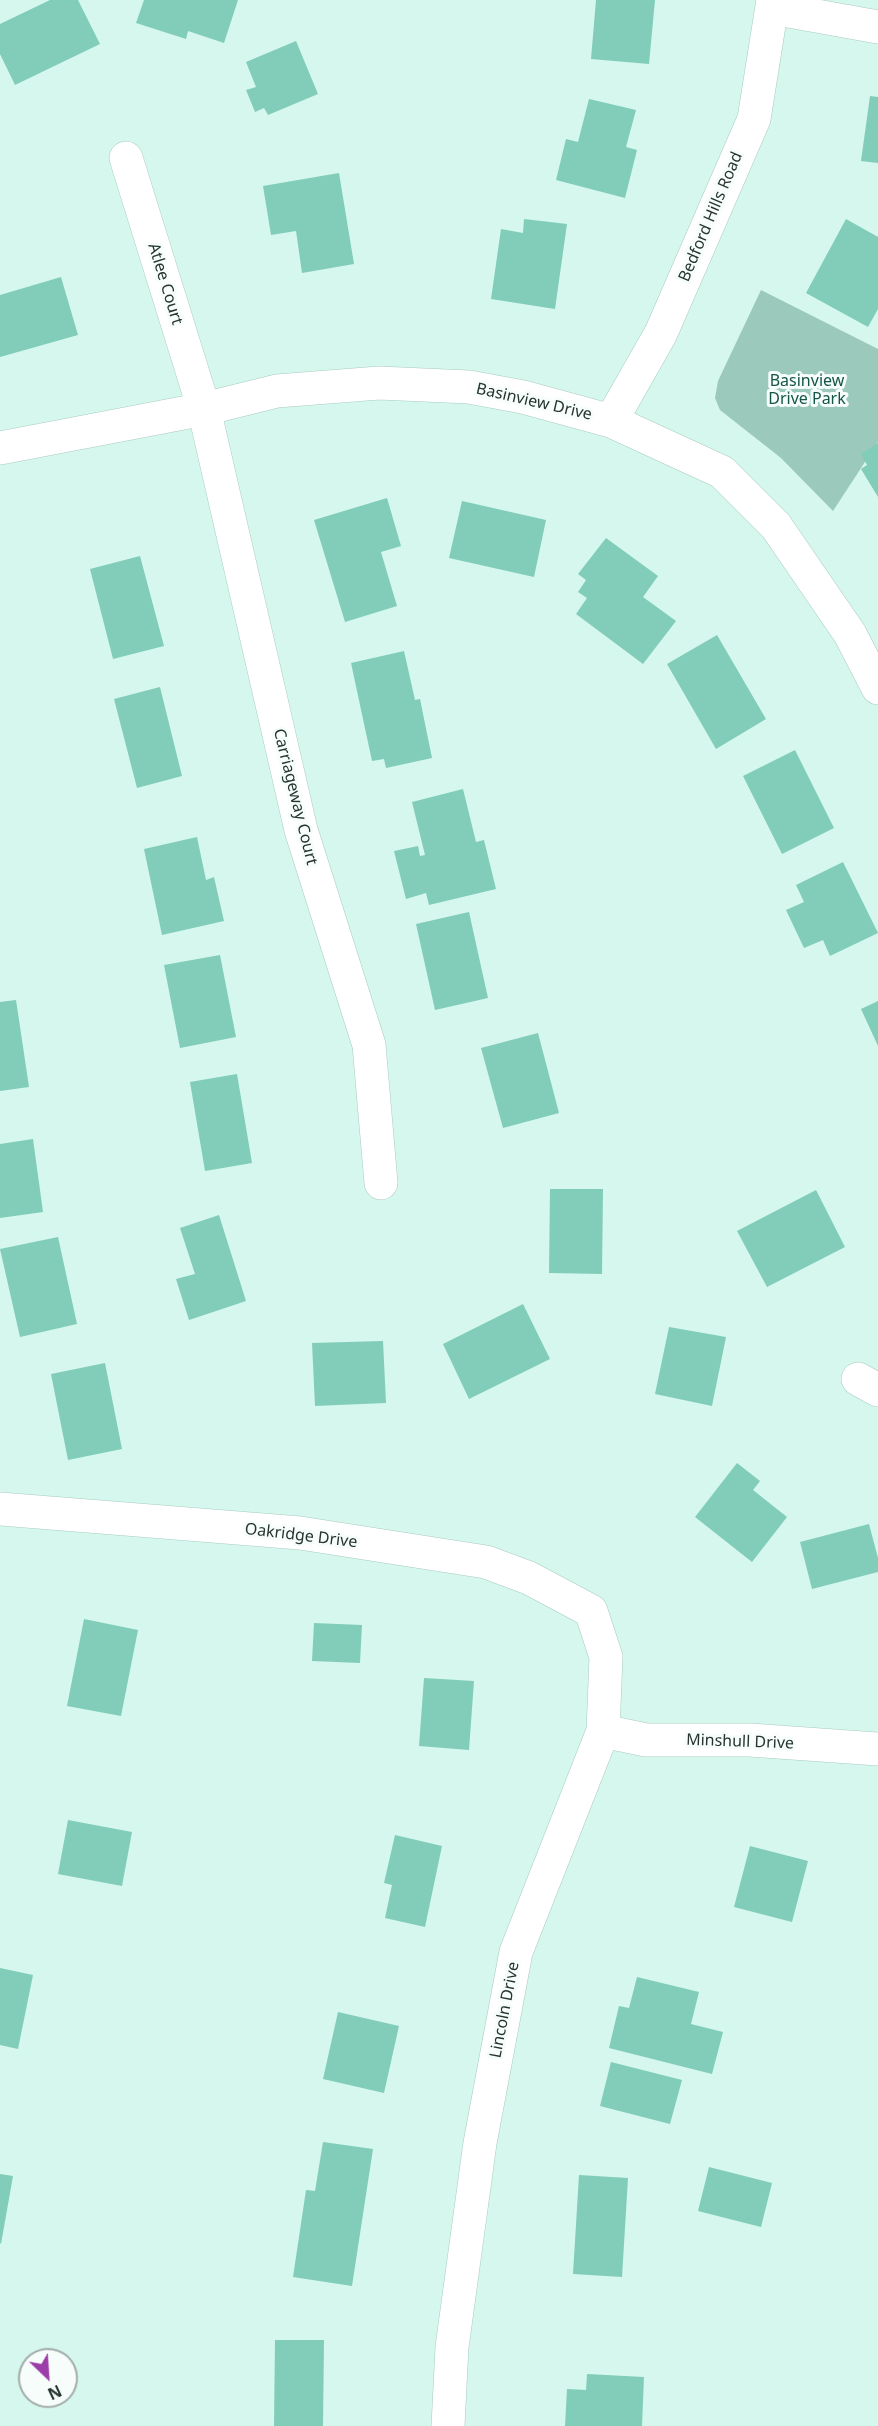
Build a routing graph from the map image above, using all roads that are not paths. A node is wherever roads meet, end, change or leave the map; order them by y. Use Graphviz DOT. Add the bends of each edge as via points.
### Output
graph roads {
  1 [pos="772,4"];
  2 [pos="878,27"];
  3 [pos="126,158"];
  4 [pos="204,409"];
  5 [pos="611,421"];
  6 [pos="0,448"];
  7 [pos="878,688"];
  8 [pos="381,1184"];
  9 [pos="0,1509"];
  10 [pos="591,1611"];
  11 [pos="603,1731"];
  12 [pos="878,1749"];
  13 [pos="448,2426"];
  1 -- 2 [label="street"];
  1 -- 5 [label="street, Bedford Hills Road" via="754,119 661,333"];
  3 -- 4 [label="street, Atlee Court"];
  4 -- 5 [label="street, Basinview Drive" via="277,391 379,383 469,387 524,397"];
  4 -- 6 [label="street, Basinview Drive"];
  4 -- 8 [label="street, Carriageway Court" via="301,830 369,1045"];
  5 -- 7 [label="street, Basinview Drive" via="730,479 776,526 850,634"];
  9 -- 10 [label="street, Oakridge Drive" via="300,1533 486,1562 529,1578"];
  10 -- 11 [label="street, Lincoln Drive" via="606,1657"];
  11 -- 12 [label="street, Minshull Drive" via="646,1740 750,1740"];
  11 -- 13 [label="street, Lincoln Drive" via="516,1953 478,2154 452,2347"];
}
